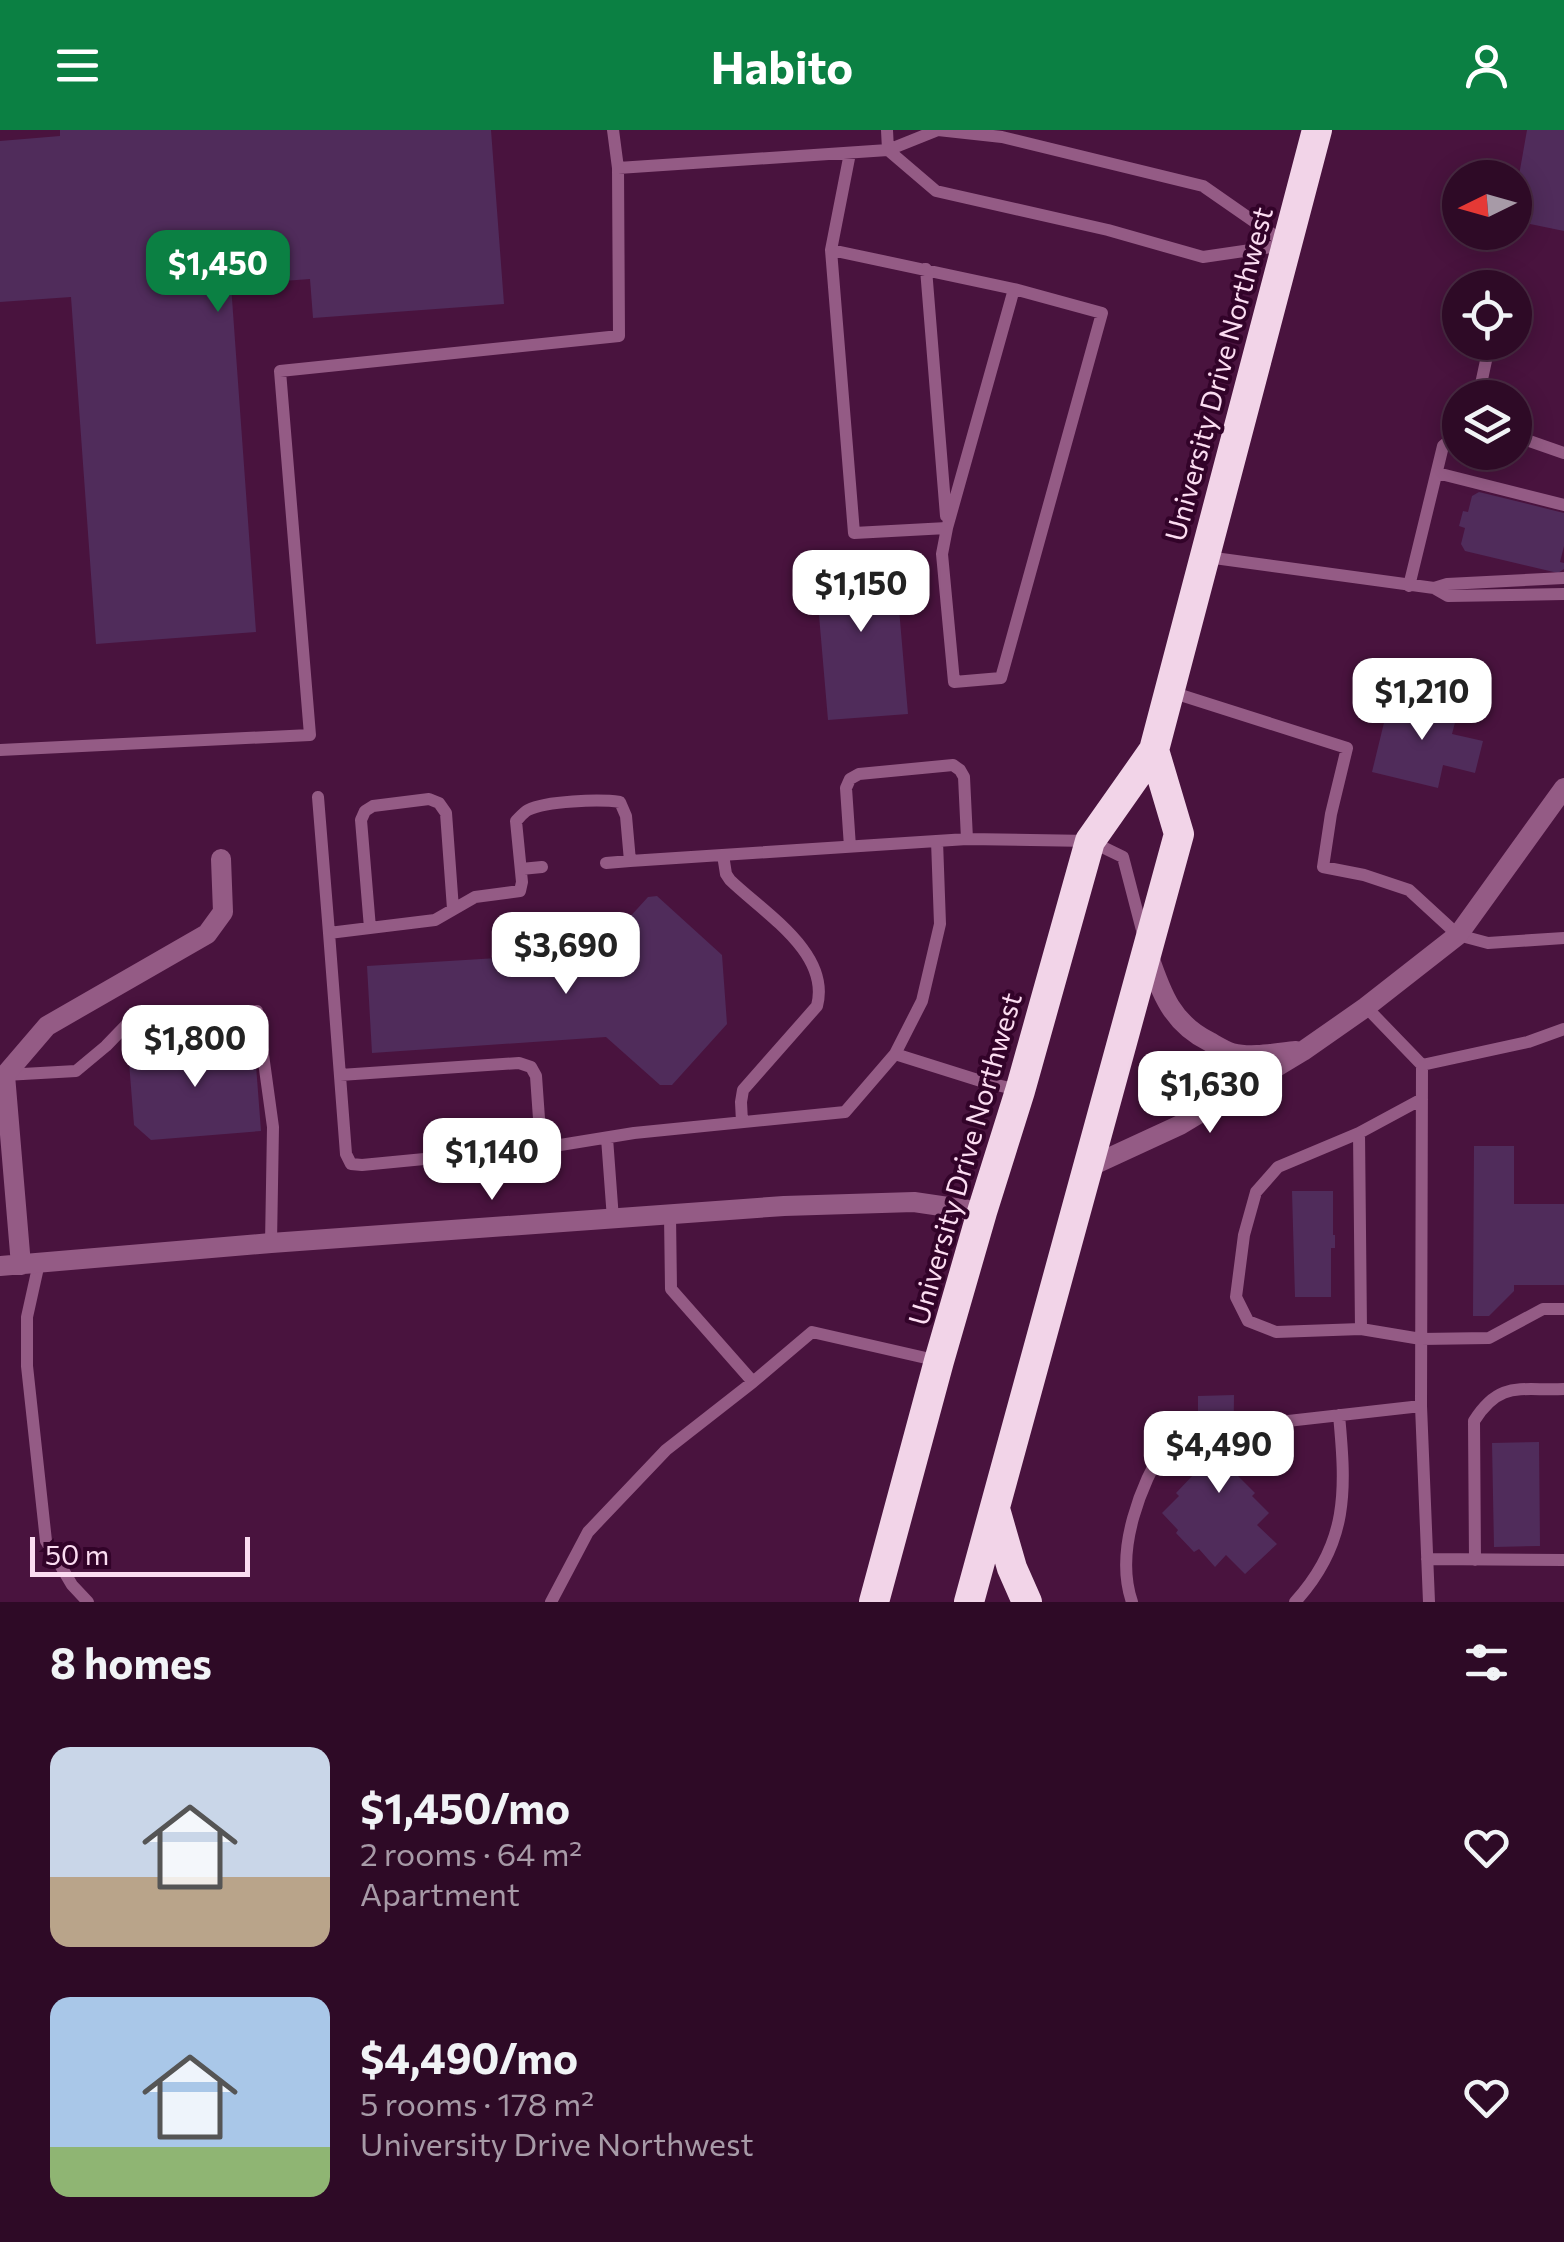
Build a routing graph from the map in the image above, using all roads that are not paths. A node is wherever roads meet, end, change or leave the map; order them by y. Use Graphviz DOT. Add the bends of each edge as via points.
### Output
graph roads {
  1 [pos="613,130"];
  2 [pos="887,130"];
  3 [pos="1317,130"];
  4 [pos="888,150"];
  5 [pos="850,153"];
  6 [pos="618,168"];
  7 [pos="1287,245"];
  8 [pos="830,250"];
  9 [pos="926,269"];
  10 [pos="1014,289"];
  11 [pos="1532,442"];
  12 [pos="1442,450"];
  13 [pos="1564,453"];
  14 [pos="1437,473"];
  15 [pos="1564,504"];
  16 [pos="947,528"];
  17 [pos="1204,556"];
  18 [pos="1564,578"];
  19 [pos="1409,586"];
  20 [pos="1434,588"];
  21 [pos="1564,594"];
  22 [pos="1169,691"];
  23 [pos="0,750"];
  24 [pos="1154,750"];
  25 [pos="1564,788"];
  26 [pos="318,797"];
  27 [pos="966,839"];
  28 [pos="938,841"];
  29 [pos="1090,842"];
  30 [pos="850,847"];
  31 [pos="723,855"];
  32 [pos="220,860"];
  33 [pos="630,861"];
  34 [pos="606,863"];
  35 [pos="542,867"];
  36 [pos="521,869"];
  37 [pos="453,909"];
  38 [pos="370,928"];
  39 [pos="329,933"];
  40 [pos="1458,935"];
  41 [pos="1564,938"];
  42 [pos="1147,951"];
  43 [pos="1366,1007"];
  44 [pos="1564,1029"];
  45 [pos="1303,1051"];
  46 [pos="894,1054"];
  47 [pos="1422,1065"];
  48 [pos="4,1074"];
  49 [pos="340,1075"];
  50 [pos="1020,1091"];
  51 [pos="1422,1098"];
  52 [pos="742,1122"];
  53 [pos="1359,1132"];
  54 [pos="606,1138"];
  55 [pos="540,1148"];
  56 [pos="1090,1168"];
  57 [pos="982,1212"];
  58 [pos="670,1214"];
  59 [pos="613,1219"];
  60 [pos="271,1244"];
  61 [pos="20,1265"];
  62 [pos="1564,1309"];
  63 [pos="1362,1330"];
  64 [pos="1421,1339"];
  65 [pos="940,1361"];
  66 [pos="754,1382"];
  67 [pos="1564,1389"];
  68 [pos="1421,1406"];
  69 [pos="1339,1415"];
  70 [pos="1234,1427"];
  71 [pos="1198,1430"];
  72 [pos="994,1506"];
  73 [pos="1427,1560"];
  74 [pos="1475,1560"];
  75 [pos="1564,1560"];
  76 [pos="88,1602"];
  77 [pos="551,1602"];
  78 [pos="874,1602"];
  79 [pos="969,1602"];
  80 [pos="1028,1602"];
  81 [pos="1132,1602"];
  82 [pos="1295,1602"];
  83 [pos="1429,1602"];
  1 -- 6 [label="lane"];
  2 -- 4 [label="lane"];
  3 -- 7 [label="highway, University Drive Northwest"];
  4 -- 5 [label="lane"];
  4 -- 7 [label="lane" via="936,191 1202,256"];
  4 -- 7 [label="lane" via="938,130 1002,137 1203,186"];
  5 -- 6 [label="lane"];
  5 -- 8 [label="lane"];
  6 -- 23 [label="lane" via="620,336 280,371 310,735"];
  7 -- 17 [label="highway, University Drive Northwest"];
  8 -- 9 [label="lane"];
  8 -- 16 [label="lane" via="854,533"];
  9 -- 10 [label="lane"];
  9 -- 16 [label="lane"];
  10 -- 16 [label="lane"];
  10 -- 16 [label="lane" via="1102,313 1001,678 954,682 942,554"];
  11 -- 13 [label="lane"];
  12 -- 14 [label="lane"];
  14 -- 15 [label="lane"];
  14 -- 19 [label="lane"];
  17 -- 19 [label="lane"];
  17 -- 22 [label="highway, University Drive Northwest"];
  18 -- 20 [label="lane"];
  19 -- 20 [label="lane"];
  20 -- 21 [label="lane" via="1448,596"];
  22 -- 24 [label="highway, University Drive Northwest"];
  22 -- 40 [label="lane" via="1346,748 1324,867 1409,890"];
  24 -- 29 [label="highway, University Drive Northwest"];
  24 -- 42 [label="highway" via="1179,834"];
  25 -- 40 [label="street"];
  26 -- 39 [label="lane"];
  27 -- 28 [label="lane"];
  27 -- 29 [label="lane"];
  27 -- 30 [label="lane" via="964,777 953,765 850,778"];
  28 -- 30 [label="lane"];
  28 -- 46 [label="lane" via="940,924 922,1001"];
  29 -- 42 [label="lane" via="1123,857"];
  29 -- 50 [label="highway, University Drive Northwest"];
  30 -- 31 [label="lane"];
  31 -- 33 [label="lane"];
  31 -- 52 [label="lane" via="730,880 805,950 820,995 744,1090"];
  32 -- 48 [label="street" via="223,912 206,934 47,1026"];
  33 -- 34 [label="lane"];
  33 -- 36 [label="lane" via="620,802 600,799 526,810 516,821"];
  35 -- 36 [label="lane"];
  36 -- 37 [label="lane" via="520,890 475,897"];
  37 -- 38 [label="lane" via="435,920"];
  37 -- 38 [label="lane" via="446,813 439,803 372,806 360,820"];
  38 -- 39 [label="lane"];
  39 -- 49 [label="lane"];
  40 -- 41 [label="lane" via="1488,943"];
  40 -- 43 [label="street"];
  42 -- 45 [label="street" via="1160,992 1196,1035 1233,1054"];
  42 -- 56 [label="highway"];
  43 -- 45 [label="street"];
  43 -- 47 [label="lane"];
  44 -- 47 [label="lane"];
  45 -- 56 [label="street" via="1180,1125"];
  46 -- 50 [label="lane"];
  46 -- 52 [label="lane" via="844,1112"];
  47 -- 51 [label="lane"];
  48 -- 60 [label="lane" via="76,1071 132,1019 257,1011 273,1127"];
  48 -- 61 [label="street"];
  49 -- 55 [label="lane" via="530,1067"];
  49 -- 55 [label="lane" via="351,1164"];
  50 -- 57 [label="highway, University Drive Northwest"];
  51 -- 53 [label="lane"];
  51 -- 64 [label="lane"];
  52 -- 54 [label="lane"];
  53 -- 63 [label="lane"];
  53 -- 63 [label="lane" via="1278,1168 1256,1192 1236,1297 1248,1321 1276,1332"];
  54 -- 55 [label="lane"];
  54 -- 59 [label="lane"];
  56 -- 72 [label="highway"];
  57 -- 58 [label="street" via="914,1202"];
  57 -- 65 [label="highway, University Drive Northwest"];
  58 -- 59 [label="street"];
  58 -- 66 [label="lane" via="671,1289"];
  59 -- 60 [label="street"];
  60 -- 61 [label="street"];
  61 -- 76 [label="lane" via="46,1541"];
  62 -- 64 [label="lane" via="1542,1309 1488,1338"];
  63 -- 64 [label="lane"];
  64 -- 68 [label="lane"];
  65 -- 66 [label="lane" via="812,1332"];
  65 -- 78 [label="highway, University Drive Northwest"];
  66 -- 77 [label="lane" via="666,1450 588,1532"];
  67 -- 74 [label="lane" via="1502,1391 1474,1422"];
  68 -- 69 [label="lane"];
  68 -- 73 [label="lane"];
  69 -- 70 [label="lane"];
  69 -- 82 [label="lane" via="1343,1501 1336,1535"];
  71 -- 81 [label="lane" via="1169,1439 1149,1470 1125,1551"];
  72 -- 79 [label="highway"];
  72 -- 80 [label="highway"];
  73 -- 74 [label="lane"];
  73 -- 83 [label="lane"];
  74 -- 75 [label="lane"];
}
